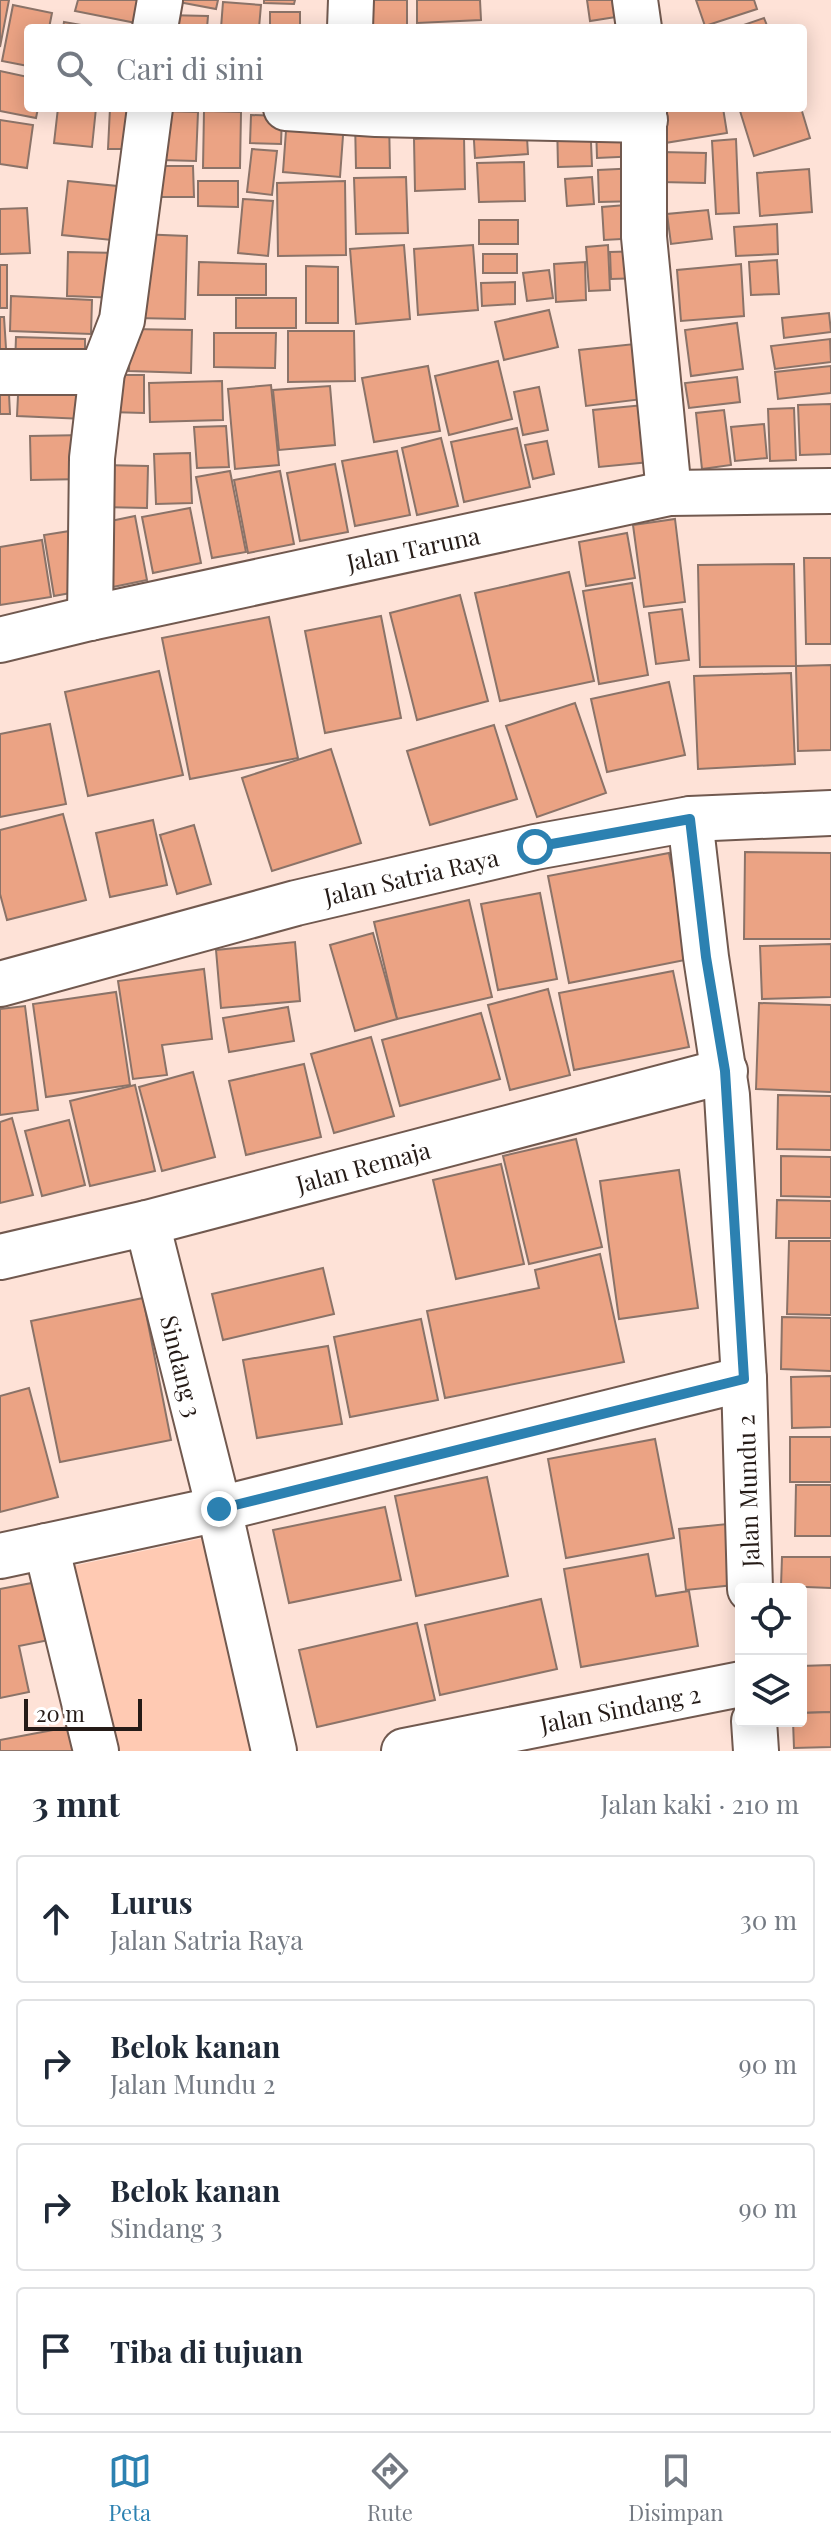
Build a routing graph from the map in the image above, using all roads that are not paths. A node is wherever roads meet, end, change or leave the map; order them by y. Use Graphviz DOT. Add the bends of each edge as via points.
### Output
graph roads {
  1 [pos="160,0"];
  2 [pos="351,0"];
  3 [pos="635,0"];
  4 [pos="156,24"];
  5 [pos="350,24"];
  6 [pos="638,24"];
  7 [pos="149,112"];
  8 [pos="360,112"];
  9 [pos="645,114"];
  10 [pos="0,372"];
  11 [pos="102,372"];
  12 [pos="831,491"];
  13 [pos="669,493"];
  14 [pos="90,618"];
  15 [pos="0,640"];
  16 [pos="831,813"];
  17 [pos="690,819"];
  18 [pos="0,984"];
  19 [pos="725,1071"];
  20 [pos="147,1223"];
  21 [pos="0,1257"];
  22 [pos="744,1379"];
  23 [pos="219,1509"];
  24 [pos="46,1546"];
  25 [pos="0,1556"];
  26 [pos="750,1583"];
  27 [pos="735,1685"];
  28 [pos="754,1727"];
  29 [pos="96,1751"];
  30 [pos="274,1751"];
  31 [pos="404,1751"];
  32 [pos="756,1751"];
  1 -- 4 [label="street"];
  2 -- 5 [label="street"];
  3 -- 6 [label="street"];
  7 -- 11 [label="street" via="122,320"];
  8 -- 9 [label="street"];
  9 -- 13 [label="street" via="644,237"];
  10 -- 11 [label="street"];
  11 -- 14 [label="street" via="92,458"];
  12 -- 13 [label="street, Jalan Taruna"];
  13 -- 14 [label="street, Jalan Taruna"];
  14 -- 15 [label="street, Jalan Taruna"];
  16 -- 17 [label="street, Jalan Satria Raya"];
  17 -- 18 [label="street, Jalan Satria Raya" via="535,847 296,903"];
  17 -- 19 [label="street, Jalan Mundu 2"];
  19 -- 20 [label="street, Jalan Remaja"];
  19 -- 22 [label="street, Jalan Mundu 2"];
  20 -- 21 [label="street, Jalan Remaja"];
  20 -- 23 [label="street, Sindang 3"];
  22 -- 23 [label="street"];
  22 -- 26 [label="street, Jalan Mundu 2"];
  23 -- 24 [label="street"];
  23 -- 30 [label="street, Sindang 3"];
  24 -- 25 [label="street"];
  24 -- 29 [label="street"];
  27 -- 31 [label="street, Jalan Sindang 2"];
  28 -- 32 [label="street"];
}
